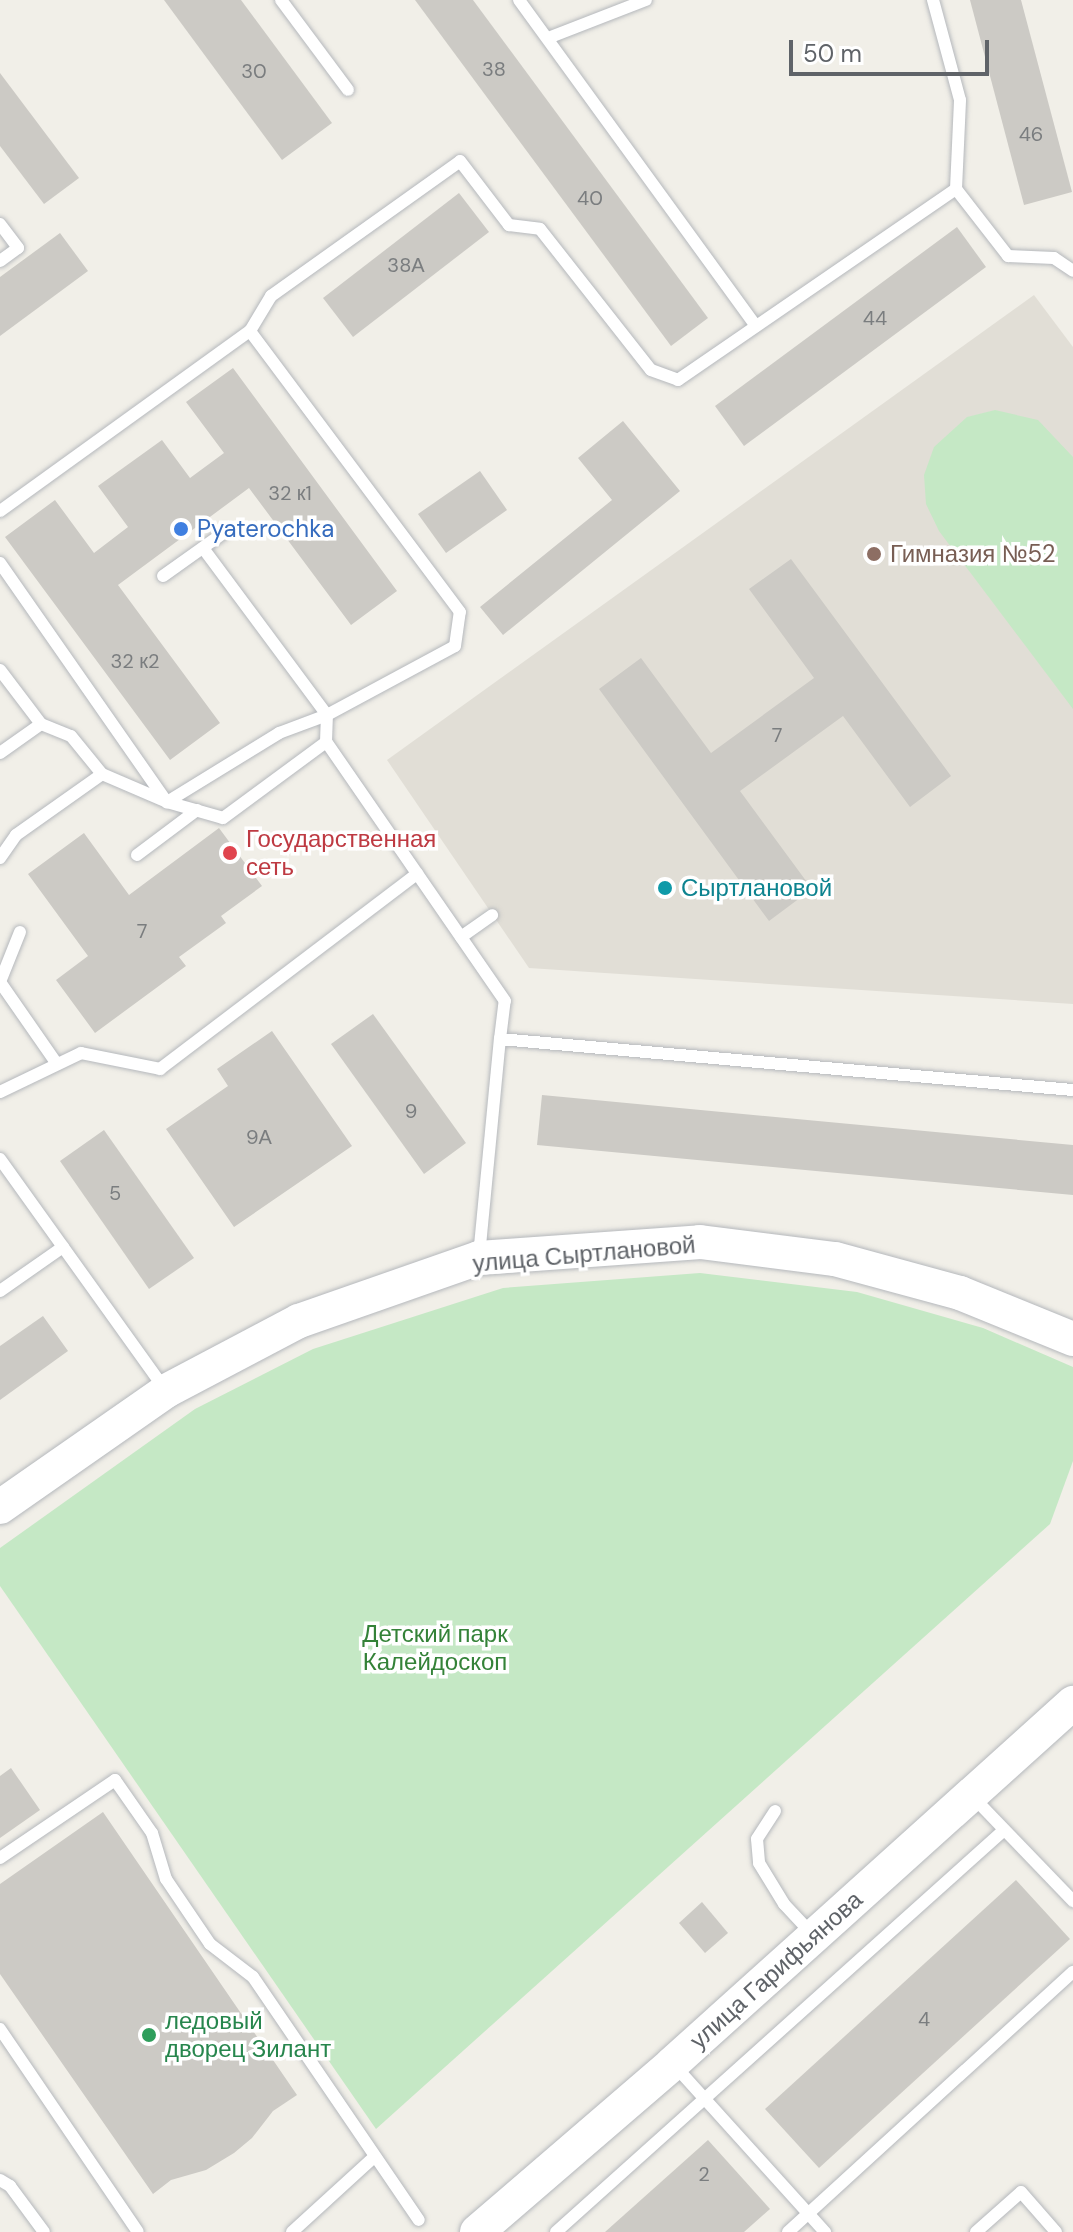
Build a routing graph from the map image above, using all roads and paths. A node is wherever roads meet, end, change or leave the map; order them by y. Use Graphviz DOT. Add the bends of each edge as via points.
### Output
graph roads {
  1 [pos="281,0"];
  2 [pos="519,0"];
  3 [pos="646,0"];
  4 [pos="933,0"];
  5 [pos="548,38"];
  6 [pos="348,90"];
  7 [pos="956,189"];
  8 [pos="0,224"];
  9 [pos="0,261"];
  10 [pos="1073,271"];
  11 [pos="756,326"];
  12 [pos="250,331"];
  13 [pos="0,511"];
  14 [pos="225,532"];
  15 [pos="203,548"];
  16 [pos="0,563"];
  17 [pos="163,576"];
  18 [pos="0,670"];
  19 [pos="327,715"];
  20 [pos="41,724"];
  21 [pos="326,742"];
  22 [pos="0,753"];
  23 [pos="102,774"];
  24 [pos="167,802"];
  25 [pos="197,810"];
  26 [pos="137,855"];
  27 [pos="0,858"];
  28 [pos="417,874"];
  29 [pos="492,915"];
  30 [pos="20,932"];
  31 [pos="461,937"];
  32 [pos="500,1039"];
  33 [pos="57,1064"];
  34 [pos="1073,1090"];
  35 [pos="0,1092"];
  36 [pos="0,1159"];
  37 [pos="63,1247"];
  38 [pos="479,1258"];
  39 [pos="0,1291"];
  40 [pos="1073,1339"];
  41 [pos="166,1391"];
  42 [pos="0,1507"];
  43 [pos="1073,1703"];
  44 [pos="970,1793"];
  45 [pos="775,1811"];
  46 [pos="1004,1830"];
  47 [pos="0,1858"];
  48 [pos="1073,1901"];
  49 [pos="814,1935"];
  50 [pos="1073,1972"];
  51 [pos="0,2029"];
  52 [pos="672,2064"];
  53 [pos="705,2100"];
  54 [pos="374,2157"];
  55 [pos="0,2180"];
  56 [pos="809,2213"];
  57 [pos="419,2220"];
  58 [pos="44,2232"];
  59 [pos="138,2232"];
  60 [pos="292,2232"];
  61 [pos="477,2232"];
  62 [pos="556,2232"];
  63 [pos="788,2232"];
  64 [pos="825,2232"];
  65 [pos="976,2232"];
  66 [pos="1056,2232"];
  1 -- 6 [label="lane"];
  2 -- 5 [label="lane"];
  3 -- 5 [label="lane"];
  4 -- 7 [label="lane" via="960,100"];
  5 -- 11 [label="lane"];
  7 -- 10 [label="lane" via="1008,256 1054,258"];
  7 -- 11 [label="lane"];
  8 -- 9 [label="lane" via="18,248"];
  11 -- 12 [label="lane" via="678,380 651,370 540,229 509,225 460,161 271,296"];
  12 -- 13 [label="lane"];
  12 -- 19 [label="lane" via="460,612 455,646"];
  14 -- 15 [label="lane"];
  15 -- 17 [label="lane"];
  15 -- 19 [label="lane"];
  16 -- 24 [label="lane"];
  18 -- 20 [label="lane"];
  19 -- 21 [label="lane"];
  19 -- 24 [label="lane" via="279,733"];
  20 -- 22 [label="lane"];
  20 -- 23 [label="lane" via="71,736"];
  21 -- 25 [label="lane" via="223,818"];
  21 -- 28 [label="lane"];
  23 -- 24 [label="lane"];
  23 -- 27 [label="lane" via="16,835"];
  24 -- 25 [label="lane"];
  25 -- 26 [label="lane"];
  28 -- 31 [label="lane"];
  28 -- 33 [label="lane" via="160,1069 81,1053"];
  29 -- 31 [label="lane"];
  30 -- 33 [label="lane" via="0,982"];
  31 -- 32 [label="lane" via="505,1001"];
  32 -- 34 [label="lane"];
  32 -- 38 [label="lane"];
  33 -- 35 [label="lane"];
  36 -- 37 [label="lane"];
  37 -- 39 [label="lane"];
  37 -- 41 [label="lane"];
  38 -- 40 [label="street, улица Сыртлановой" via="700,1242 835,1259 960,1293"];
  38 -- 41 [label="street, улица Сыртлановой" via="299,1321"];
  41 -- 42 [label="street, улица Сыртлановой"];
  43 -- 44 [label="street, улица Гарифьянова"];
  44 -- 46 [label="lane"];
  44 -- 49 [label="street, улица Гарифьянова"];
  45 -- 49 [label="lane" via="757,1839 759,1863 784,1904"];
  46 -- 48 [label="lane"];
  46 -- 53 [label="lane"];
  47 -- 54 [label="lane" via="115,1780 152,1833 166,1879 201,1931 253,1977"];
  49 -- 52 [label="street, улица Гарифьянова"];
  50 -- 56 [label="lane"];
  51 -- 59 [label="lane"];
  52 -- 53 [label="lane"];
  52 -- 61 [label="street, улица Гарифьянова"];
  53 -- 56 [label="lane"];
  53 -- 62 [label="lane"];
  54 -- 57 [label="lane"];
  54 -- 60 [label="lane"];
  55 -- 58 [label="lane"];
  56 -- 63 [label="lane"];
  56 -- 64 [label="lane"];
  65 -- 66 [label="lane" via="1021,2192"];
}
